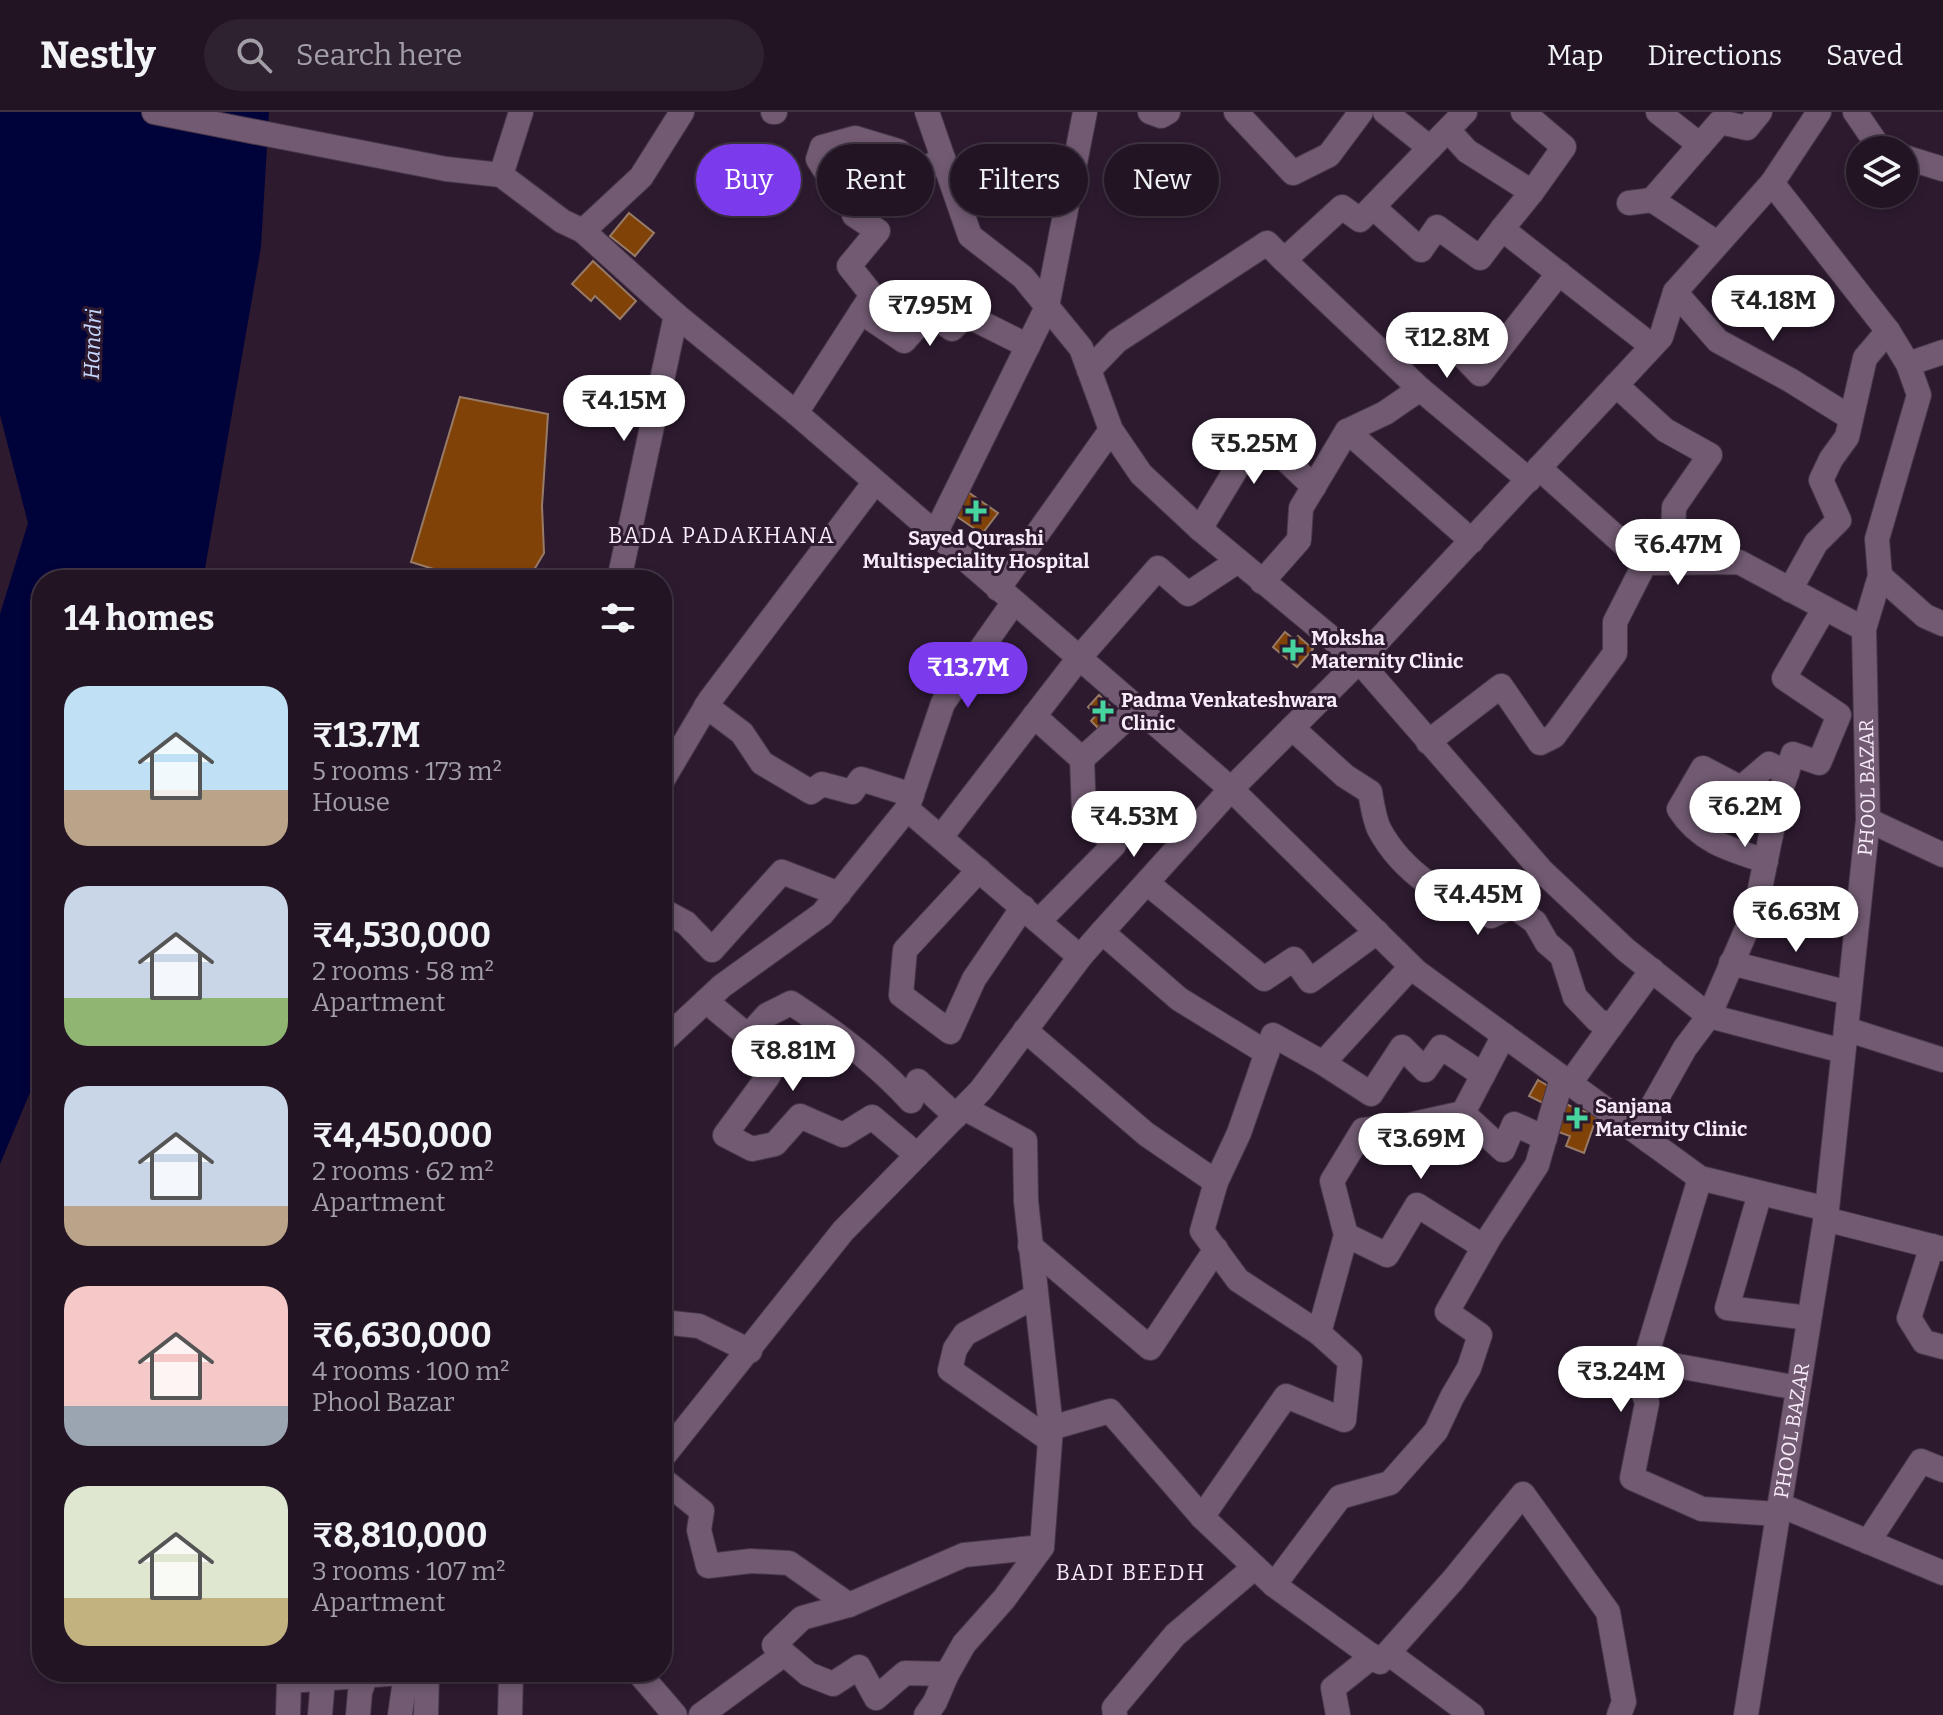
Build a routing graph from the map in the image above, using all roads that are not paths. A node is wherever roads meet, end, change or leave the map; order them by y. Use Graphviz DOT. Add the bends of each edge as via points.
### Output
graph roads {
  1 [pos="154,112"];
  2 [pos="521,112"];
  3 [pos="682,112"];
  4 [pos="927,112"];
  5 [pos="1085,112"];
  6 [pos="1150,112"];
  7 [pos="1168,112"];
  8 [pos="1236,112"];
  9 [pos="1361,112"];
  10 [pos="1385,112"];
  11 [pos="1465,112"];
  12 [pos="1523,112"];
  13 [pos="1658,112"];
  14 [pos="1760,112"];
  15 [pos="1819,112"];
  16 [pos="1855,112"];
  17 [pos="1716,117"];
  18 [pos="1448,130"];
  19 [pos="1871,136"];
  20 [pos="1700,145"];
  21 [pos="1430,148"];
  22 [pos="943,158"];
  23 [pos="1918,161"];
  24 [pos="1943,169"];
  25 [pos="501,175"];
  26 [pos="1772,183"];
  27 [pos="1532,192"];
  28 [pos="1373,207"];
  29 [pos="1502,229"];
  30 [pos="583,231"];
  31 [pos="1717,243"];
  32 [pos="1284,260"];
  33 [pos="1559,273"];
  34 [pos="1675,292"];
  35 [pos="1047,307"];
  36 [pos="861,312"];
  37 [pos="676,315"];
  38 [pos="1437,329"];
  39 [pos="1888,331"];
  40 [pos="1028,346"];
  41 [pos="1652,346"];
  42 [pos="1943,352"];
  43 [pos="1908,364"];
  44 [pos="1089,370"];
  45 [pos="1616,385"];
  46 [pos="1420,389"];
  47 [pos="796,413"];
  48 [pos="1851,418"];
  49 [pos="1111,430"];
  50 [pos="1347,431"];
  51 [pos="1534,474"];
  52 [pos="875,482"];
  53 [pos="1314,487"];
  54 [pos="1200,529"];
  55 [pos="935,534"];
  56 [pos="1472,541"];
  57 [pos="1238,561"];
  58 [pos="1645,563"];
  59 [pos="621,570"];
  60 [pos="1880,576"];
  61 [pos="1262,582"];
  62 [pos="1790,590"];
  63 [pos="1006,596"];
  64 [pos="1824,609"];
  65 [pos="1943,624"];
  66 [pos="1864,629"];
  67 [pos="1079,658"];
  68 [pos="1359,661"];
  69 [pos="706,706"];
  70 [pos="1137,709"];
  71 [pos="1034,716"];
  72 [pos="1292,728"];
  73 [pos="1428,742"];
  74 [pos="1082,759"];
  75 [pos="672,764"];
  76 [pos="1787,773"];
  77 [pos="1231,789"];
  78 [pos="910,802"];
  79 [pos="1868,820"];
  80 [pos="941,837"];
  81 [pos="1943,855"];
  82 [pos="1766,861"];
  83 [pos="979,870"];
  84 [pos="1147,883"];
  85 [pos="839,894"];
  86 [pos="1031,914"];
  87 [pos="672,915"];
  88 [pos="1102,932"];
  89 [pos="1377,932"];
  90 [pos="1080,957"];
  91 [pos="1731,963"];
  92 [pos="1411,967"];
  93 [pos="1652,970"];
  94 [pos="1849,993"];
  95 [pos="706,1001"];
  96 [pos="1709,1016"];
  97 [pos="1611,1026"];
  98 [pos="1025,1030"];
  99 [pos="672,1033"];
  100 [pos="1504,1035"];
  101 [pos="748,1036"];
  102 [pos="1844,1040"];
  103 [pos="1267,1053"];
  104 [pos="1943,1060"];
  105 [pos="1323,1063"];
  106 [pos="1483,1075"];
  107 [pos="1566,1080"];
  108 [pos="960,1112"];
  109 [pos="1463,1113"];
  110 [pos="1545,1138"];
  111 [pos="1649,1141"];
  112 [pos="917,1155"];
  113 [pos="1700,1178"];
  114 [pos="1216,1182"];
  115 [pos="1760,1193"];
  116 [pos="1826,1214"];
  117 [pos="1346,1235"];
  118 [pos="1030,1246"];
  119 [pos="1484,1247"];
  120 [pos="1938,1248"];
  121 [pos="1216,1249"];
  122 [pos="1036,1296"];
  123 [pos="1809,1318"];
  124 [pos="672,1323"];
  125 [pos="1319,1333"];
  126 [pos="1943,1347"];
  127 [pos="750,1351"];
  128 [pos="1645,1360"];
  129 [pos="1798,1388"];
  130 [pos="1051,1434"];
  131 [pos="672,1446"];
  132 [pos="1943,1470"];
  133 [pos="672,1487"];
  134 [pos="1779,1510"];
  135 [pos="1202,1517"];
  136 [pos="1868,1542"];
  137 [pos="1042,1547"];
  138 [pos="1255,1567"];
  139 [pos="1943,1573"];
  140 [pos="1274,1585"];
  141 [pos="849,1605"];
  142 [pos="784,1654"];
  143 [pos="1380,1655"];
  144 [pos="947,1674"];
  145 [pos="289,1682"];
  146 [pos="329,1682"];
  147 [pos="364,1682"];
  148 [pos="405,1682"];
  149 [pos="427,1682"];
  150 [pos="511,1682"];
  151 [pos="647,1682"];
  152 [pos="288,1715"];
  153 [pos="320,1715"];
  154 [pos="358,1715"];
  155 [pos="400,1715"];
  156 [pos="426,1715"];
  157 [pos="510,1715"];
  158 [pos="675,1715"];
  159 [pos="701,1715"];
  160 [pos="926,1715"];
  161 [pos="1115,1715"];
  162 [pos="1338,1715"];
  163 [pos="1472,1715"];
  164 [pos="1619,1715"];
  165 [pos="1746,1715"];
  1 -- 25 [label="street"];
  2 -- 25 [label="street"];
  3 -- 30 [label="street" via="641,177"];
  4 -- 22 [label="street"];
  5 -- 35 [label="street"];
  6 -- 7 [label="street"];
  8 -- 9 [label="street" via="1293,173 1329,155"];
  10 -- 21 [label="street"];
  11 -- 18 [label="street"];
  12 -- 27 [label="street" via="1564,147"];
  13 -- 20 [label="street"];
  14 -- 17 [label="street" via="1747,128"];
  15 -- 26 [label="street"];
  16 -- 19 [label="street"];
  17 -- 20 [label="street"];
  18 -- 21 [label="street"];
  18 -- 27 [label="street" via="1467,151"];
  20 -- 31 [label="street" via="1641,201"];
  21 -- 28 [label="street"];
  22 -- 35 [label="street" via="970,236 1023,277"];
  22 -- 36 [label="street" via="924,170 898,151 855,138 822,147 818,159 840,194 846,189 860,201 854,215 878,231 849,266 872,295"];
  23 -- 24 [label="street"];
  25 -- 30 [label="street"];
  26 -- 31 [label="street"];
  26 -- 39 [label="street, PHOOL BAZAR"];
  27 -- 29 [label="street"];
  28 -- 29 [label="street" via="1421,250 1437,227 1480,258"];
  28 -- 32 [label="street" via="1360,220 1342,207"];
  29 -- 33 [label="street"];
  30 -- 37 [label="street"];
  31 -- 34 [label="street"];
  32 -- 44 [label="street" via="1267,243 1117,341"];
  32 -- 46 [label="street"];
  33 -- 38 [label="street" via="1480,374"];
  33 -- 41 [label="street"];
  34 -- 41 [label="street" via="1661,337"];
  34 -- 48 [label="street" via="1718,341"];
  35 -- 40 [label="street"];
  35 -- 44 [label="street" via="1081,348"];
  36 -- 40 [label="street" via="904,341 929,313 952,329 966,315"];
  36 -- 47 [label="street"];
  37 -- 47 [label="street"];
  37 -- 59 [label="street"];
  39 -- 43 [label="street, PHOOL BAZAR"];
  39 -- 48 [label="street" via="1865,358"];
  40 -- 55 [label="street"];
  41 -- 45 [label="street"];
  42 -- 43 [label="street"];
  43 -- 60 [label="street, PHOOL BAZAR" via="1919,395 1877,539"];
  44 -- 49 [label="street"];
  45 -- 51 [label="street"];
  45 -- 58 [label="street" via="1665,430 1710,455 1674,507 1673,534"];
  46 -- 50 [label="street"];
  46 -- 51 [label="street"];
  47 -- 52 [label="street"];
  48 -- 62 [label="street" via="1847,437 1821,480 1839,520 1816,543"];
  49 -- 54 [label="street" via="1141,474"];
  49 -- 63 [label="street"];
  50 -- 53 [label="street"];
  50 -- 56 [label="street"];
  51 -- 56 [label="street"];
  51 -- 58 [label="street"];
  52 -- 55 [label="street"];
  52 -- 69 [label="street"];
  53 -- 54 [label="street" via="1258,433"];
  53 -- 61 [label="street" via="1301,508 1299,540"];
  54 -- 57 [label="street"];
  55 -- 63 [label="street"];
  56 -- 68 [label="street"];
  57 -- 61 [label="street"];
  57 -- 67 [label="street" via="1188,594 1158,568"];
  58 -- 62 [label="street" via="1739,562"];
  58 -- 73 [label="street" via="1615,622 1615,653 1554,736 1540,743 1501,686"];
  60 -- 65 [label="street" via="1925,616"];
  60 -- 66 [label="street, PHOOL BAZAR"];
  61 -- 68 [label="street"];
  62 -- 64 [label="street"];
  63 -- 67 [label="street"];
  63 -- 78 [label="street" via="943,703"];
  64 -- 66 [label="street"];
  64 -- 76 [label="street" via="1784,678 1839,715 1819,763 1793,754"];
  66 -- 79 [label="street, PHOOL BAZAR"];
  67 -- 70 [label="street"];
  67 -- 71 [label="street"];
  68 -- 72 [label="street"];
  68 -- 73 [label="street"];
  69 -- 75 [label="street"];
  69 -- 78 [label="street" via="742,733 762,763 811,792 822,784 852,792 861,779"];
  70 -- 74 [label="street"];
  70 -- 77 [label="street"];
  71 -- 74 [label="street"];
  71 -- 80 [label="street"];
  72 -- 77 [label="street"];
  72 -- 97 [label="street" via="1370,792 1378,828 1407,866 1437,892 1491,916 1513,906 1535,922 1562,956 1575,997 1597,1020"];
  73 -- 93 [label="street" via="1542,871"];
  74 -- 86 [label="street" via="1084,812 1114,845"];
  76 -- 82 [label="street"];
  76 -- 82 [label="street" via="1769,764 1741,788 1703,768 1679,809 1690,826 1728,849"];
  77 -- 84 [label="street"];
  77 -- 89 [label="street"];
  78 -- 80 [label="street"];
  78 -- 85 [label="street"];
  79 -- 81 [label="street"];
  79 -- 94 [label="street, PHOOL BAZAR"];
  80 -- 83 [label="street"];
  82 -- 91 [label="street" via="1756,908"];
  83 -- 86 [label="street"];
  83 -- 86 [label="street" via="905,950 901,995 950,1032 974,979"];
  84 -- 88 [label="street"];
  84 -- 89 [label="street" via="1264,979 1294,959 1310,981"];
  85 -- 87 [label="street" via="782,872 712,950"];
  85 -- 95 [label="street" via="822,914"];
  86 -- 90 [label="street"];
  88 -- 90 [label="street"];
  88 -- 103 [label="street" via="1179,999"];
  89 -- 92 [label="street"];
  90 -- 98 [label="street"];
  91 -- 94 [label="street"];
  91 -- 96 [label="street"];
  92 -- 100 [label="street"];
  92 -- 105 [label="street"];
  93 -- 96 [label="street"];
  93 -- 97 [label="street"];
  94 -- 102 [label="street, PHOOL BAZAR"];
  95 -- 99 [label="street"];
  95 -- 101 [label="street"];
  96 -- 102 [label="street"];
  96 -- 111 [label="street" via="1649,1112"];
  97 -- 107 [label="street"];
  98 -- 108 [label="street"];
  98 -- 114 [label="street" via="1146,1134"];
  100 -- 106 [label="street"];
  100 -- 107 [label="street"];
  101 -- 108 [label="street" via="767,1015 791,1003 856,1047 911,1101 918,1081"];
  101 -- 112 [label="street" via="783,1050 725,1135 752,1149 775,1144 800,1116 843,1135 872,1117"];
  102 -- 104 [label="street"];
  102 -- 116 [label="street, PHOOL BAZAR"];
  103 -- 105 [label="street" via="1273,1035"];
  103 -- 114 [label="street"];
  105 -- 106 [label="street" via="1371,1094 1402,1047 1425,1070 1441,1047"];
  106 -- 109 [label="street"];
  107 -- 110 [label="street"];
  107 -- 111 [label="street"];
  108 -- 112 [label="street"];
  108 -- 118 [label="street" via="1025,1141"];
  109 -- 110 [label="street" via="1503,1150 1514,1124"];
  109 -- 117 [label="street" via="1363,1130 1332,1181"];
  110 -- 119 [label="street" via="1537,1165"];
  111 -- 113 [label="street"];
  112 -- 127 [label="street" via="843,1231"];
  113 -- 115 [label="street"];
  113 -- 128 [label="street"];
  114 -- 121 [label="street" via="1202,1231"];
  115 -- 116 [label="street"];
  115 -- 123 [label="street" via="1727,1308"];
  116 -- 120 [label="street"];
  116 -- 123 [label="street, PHOOL BAZAR"];
  117 -- 119 [label="street" via="1387,1255 1417,1205"];
  117 -- 125 [label="street"];
  118 -- 121 [label="street" via="1150,1348"];
  118 -- 122 [label="street"];
  119 -- 140 [label="street" via="1447,1312 1480,1335 1436,1431 1390,1483 1340,1497"];
  120 -- 126 [label="street" via="1909,1318 1924,1342"];
  121 -- 125 [label="street" via="1238,1280"];
  122 -- 130 [label="street"];
  122 -- 130 [label="street" via="965,1334 950,1370"];
  123 -- 129 [label="street, PHOOL BAZAR"];
  124 -- 127 [label="street" via="699,1326"];
  125 -- 135 [label="street" via="1350,1361 1344,1420 1286,1396"];
  127 -- 131 [label="street"];
  128 -- 129 [label="street"];
  128 -- 134 [label="street" via="1639,1380 1647,1403 1632,1478 1702,1509"];
  129 -- 134 [label="street, PHOOL BAZAR"];
  130 -- 135 [label="street" via="1110,1411"];
  130 -- 137 [label="street"];
  132 -- 136 [label="street" via="1921,1461"];
  133 -- 141 [label="street" via="702,1511 699,1530 708,1566 789,1563"];
  134 -- 136 [label="street"];
  134 -- 165 [label="street, PHOOL BAZAR"];
  135 -- 138 [label="street"];
  136 -- 139 [label="street"];
  137 -- 141 [label="street" via="964,1555"];
  137 -- 144 [label="street" via="964,1644"];
  138 -- 140 [label="street"];
  138 -- 161 [label="street" via="1175,1635 1114,1708"];
  140 -- 143 [label="street"];
  141 -- 142 [label="street" via="802,1618 774,1645"];
  142 -- 144 [label="street" via="808,1674 833,1684 859,1667 876,1698 905,1673"];
  142 -- 159 [label="street"];
  143 -- 162 [label="street" via="1333,1688"];
  143 -- 163 [label="street"];
  143 -- 164 [label="street" via="1453,1580 1523,1494 1608,1612 1624,1702"];
  144 -- 160 [label="street"];
  145 -- 152 [label="street"];
  146 -- 153 [label="street"];
  147 -- 154 [label="street"];
  148 -- 155 [label="street"];
  149 -- 156 [label="street"];
  150 -- 157 [label="street"];
  151 -- 158 [label="street"];
}
